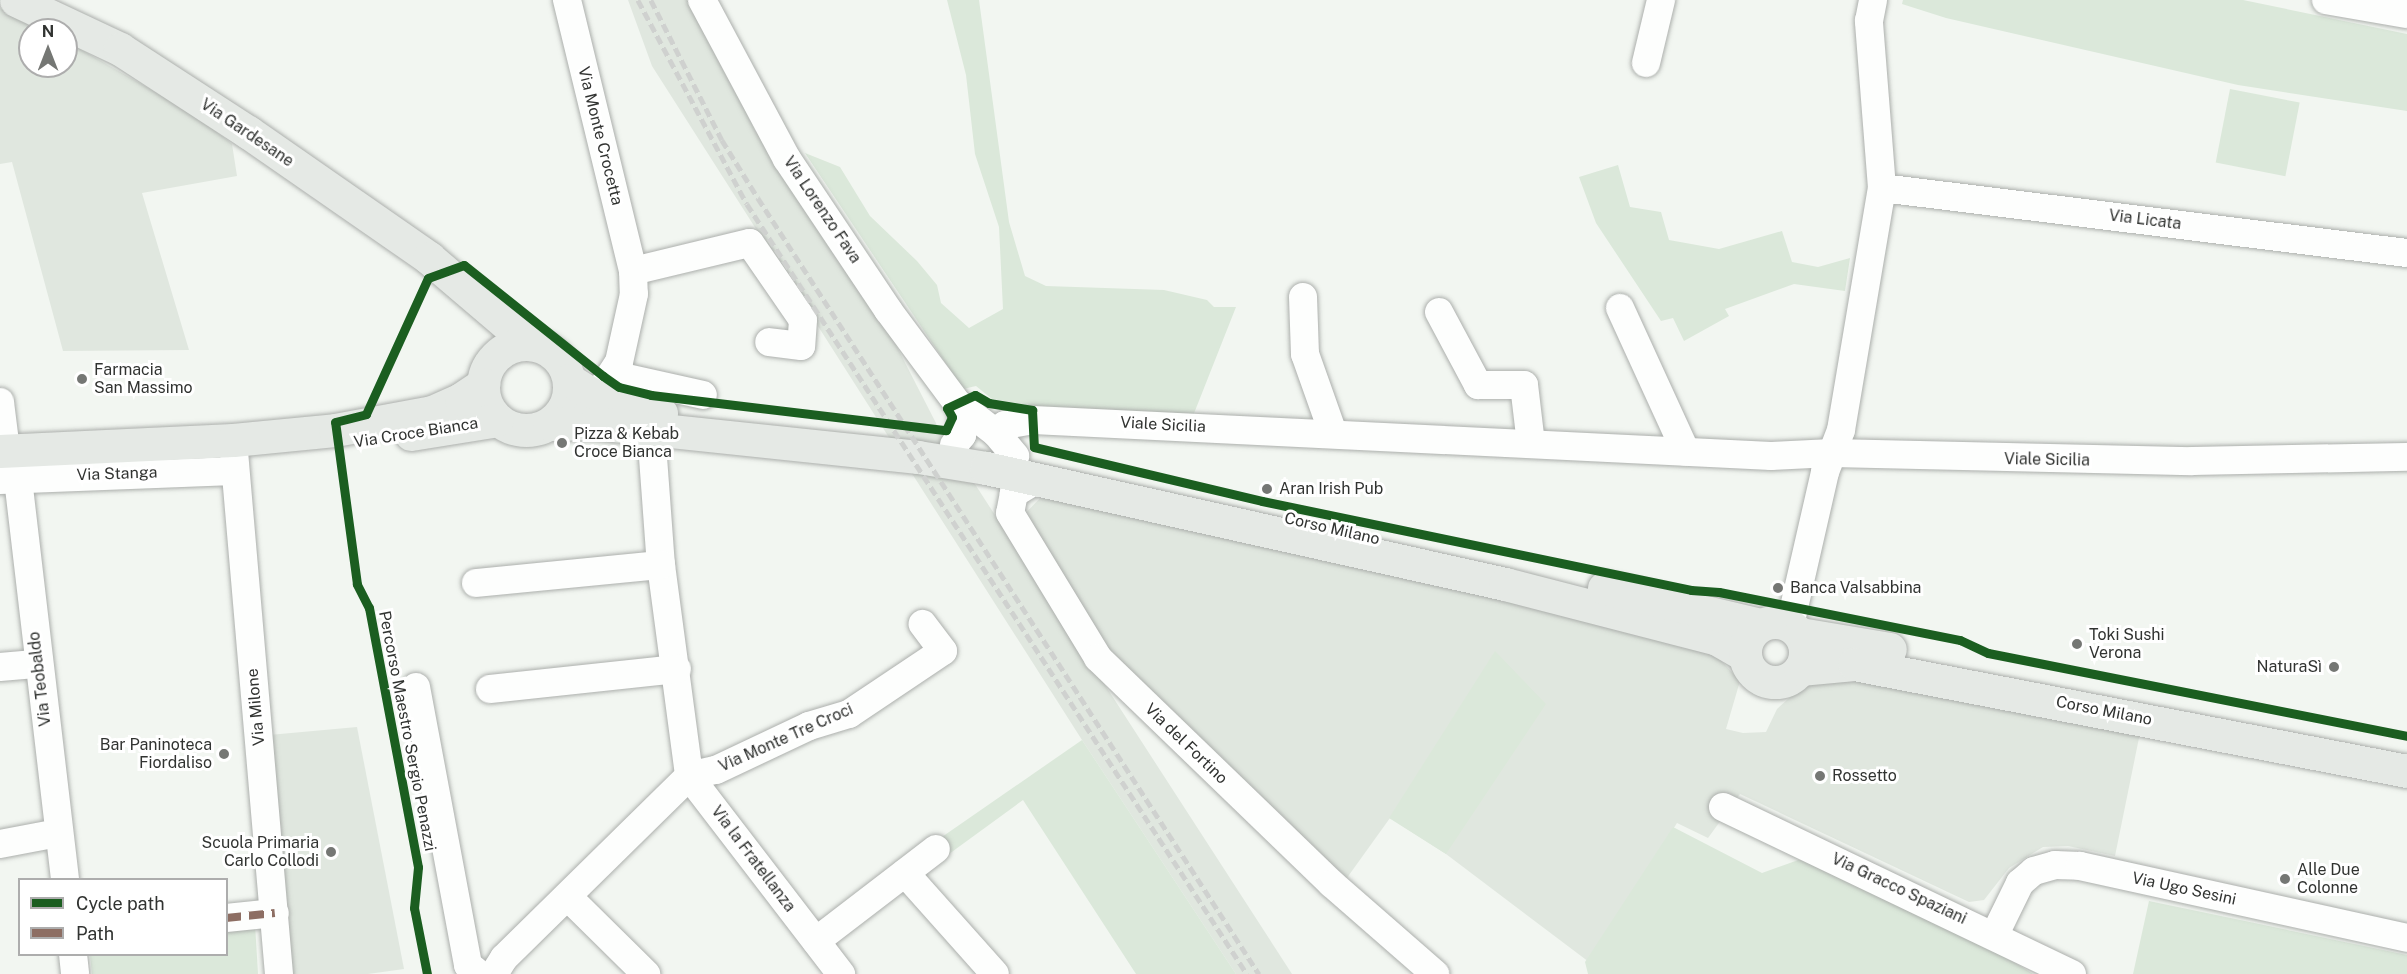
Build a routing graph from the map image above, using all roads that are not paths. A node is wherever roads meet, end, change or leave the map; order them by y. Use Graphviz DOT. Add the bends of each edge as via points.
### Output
graph roads {
  1 [pos="16,0"];
  2 [pos="567,0"];
  3 [pos="702,0"];
  4 [pos="1661,0"];
  5 [pos="1873,0"];
  6 [pos="2326,0"];
  7 [pos="2407,14"];
  8 [pos="1646,63"];
  9 [pos="1882,188"];
  10 [pos="2407,253"];
  11 [pos="633,271"];
  12 [pos="464,288"];
  13 [pos="1303,297"];
  14 [pos="1620,308"];
  15 [pos="1439,312"];
  16 [pos="769,342"];
  17 [pos="530,344"];
  18 [pos="487,373"];
  19 [pos="593,384"];
  20 [pos="703,395"];
  21 [pos="0,402"];
  22 [pos="962,409"];
  23 [pos="497,420"];
  24 [pos="549,424"];
  25 [pos="651,430"];
  26 [pos="1333,433"];
  27 [pos="1531,444"];
  28 [pos="954,445"];
  29 [pos="910,447"];
  30 [pos="1686,452"];
  31 [pos="1832,453"];
  32 [pos="233,455"];
  33 [pos="1016,456"];
  34 [pos="2407,457"];
  35 [pos="6,465"];
  36 [pos="661,565"];
  37 [pos="476,583"];
  38 [pos="923,624"];
  39 [pos="1783,628"];
  40 [pos="1745,655"];
  41 [pos="38,664"];
  42 [pos="0,667"];
  43 [pos="677,669"];
  44 [pos="1800,669"];
  45 [pos="416,687"];
  46 [pos="490,689"];
  47 [pos="2407,749"];
  48 [pos="2407,771"];
  49 [pos="689,777"];
  50 [pos="1724,807"];
  51 [pos="58,833"];
  52 [pos="0,844"];
  53 [pos="936,849"];
  54 [pos="905,873"];
  55 [pos="64,878"];
  56 [pos="568,897"];
  57 [pos="275,913"];
  58 [pos="228,918"];
  59 [pos="1995,934"];
  60 [pos="2407,938"];
  61 [pos="816,941"];
  62 [pos="73,956"];
  63 [pos="75,974"];
  64 [pos="279,974"];
  65 [pos="479,974"];
  66 [pos="494,974"];
  67 [pos="646,974"];
  68 [pos="841,974"];
  69 [pos="995,974"];
  70 [pos="1435,974"];
  71 [pos="2072,974"];
  1 -- 12 [label="main road, Via Gardesane" via="120,49 366,214"];
  2 -- 11 [label="street, Via Monte Crocetta"];
  3 -- 22 [label="street, Via Lorenzo Fava" via="787,159 888,310"];
  4 -- 8 [label="street"];
  5 -- 9 [label="street" via="1869,21"];
  6 -- 7 [label="street"];
  9 -- 10 [label="street, Via Licata"];
  9 -- 31 [label="street" via="1841,430"];
  11 -- 16 [label="street" via="750,243 802,320 801,346"];
  11 -- 19 [label="street, Via Monte Crocetta" via="630,314"];
  12 -- 17 [label="main road, Via Gardesane"];
  12 -- 18 [label="main road, Via Gardesane" via="489,343"];
  13 -- 26 [label="street" via="1305,354"];
  14 -- 30 [label="street"];
  15 -- 27 [label="street" via="1478,384 1524,386"];
  17 -- 18 [label="main road, Via Croce Bianca" via="508,348"];
  17 -- 19 [label="main road" via="552,352 566,369"];
  18 -- 23 [label="main road, Via Croce Bianca" via="486,404"];
  18 -- 32 [label="main road, Via Croce Bianca" via="461,399 403,418"];
  19 -- 20 [label="street"];
  19 -- 24 [label="main road" via="568,397"];
  19 -- 29 [label="main road" via="658,413"];
  21 -- 35 [label="street"];
  22 -- 28 [label="street" via="962,435"];
  22 -- 33 [label="street, Via Lorenzo Fava"];
  23 -- 24 [label="main road, Via Croce Bianca" via="523,430"];
  23 -- 32 [label="main road, Via Croce Bianca" via="336,446"];
  24 -- 25 [label="main road, Via Croce Bianca" via="595,423"];
  25 -- 29 [label="main road, Via Croce Bianca"];
  25 -- 36 [label="street"];
  26 -- 27 [label="street, Viale Sicilia"];
  26 -- 33 [label="street, Viale Sicilia" via="1033,420 1005,425"];
  27 -- 30 [label="street, Viale Sicilia"];
  28 -- 29 [label="main road, Corso Milano"];
  28 -- 33 [label="main road, Corso Milano"];
  29 -- 33 [label="main road, Corso Milano"];
  30 -- 31 [label="street, Viale Sicilia"];
  31 -- 34 [label="street, Viale Sicilia" via="2182,461"];
  31 -- 39 [label="street"];
  32 -- 35 [label="main road, Via Stanga"];
  32 -- 57 [label="street, Via Milone"];
  33 -- 39 [label="main road, Corso Milano"];
  33 -- 40 [label="main road, Corso Milano" via="1717,639"];
  33 -- 70 [label="street, Via del Fortino" via="1010,513 1098,658 1254,810"];
  35 -- 41 [label="street, Via Teobaldo"];
  36 -- 37 [label="street"];
  36 -- 43 [label="street"];
  38 -- 49 [label="street, Via Monte Tre Croci" via="942,651 849,714 809,726 716,770"];
  39 -- 40 [label="main road" via="1748,638"];
  39 -- 44 [label="main road" via="1805,656"];
  39 -- 47 [label="main road, Corso Milano"];
  40 -- 44 [label="main road" via="1752,671 1765,680 1780,681"];
  41 -- 42 [label="street"];
  41 -- 51 [label="street, Via Teobaldo"];
  43 -- 46 [label="street"];
  43 -- 49 [label="street"];
  44 -- 48 [label="main road, Corso Milano" via="1854,664"];
  45 -- 65 [label="street" via="468,965"];
  49 -- 56 [label="street"];
  49 -- 61 [label="street, Via la Fratellanza"];
  50 -- 59 [label="street, Via Gracco Spaziani"];
  51 -- 52 [label="street"];
  51 -- 55 [label="street, Via Teobaldo"];
  53 -- 54 [label="street"];
  54 -- 61 [label="street"];
  54 -- 69 [label="street"];
  56 -- 66 [label="street" via="504,958"];
  56 -- 67 [label="street"];
  57 -- 58 [label="street"];
  57 -- 64 [label="street, Via Milone"];
  59 -- 60 [label="street, Via Ugo Sesini" via="2020,883 2034,871 2055,865 2080,866"];
  59 -- 71 [label="street, Via Gracco Spaziani"];
  61 -- 68 [label="street, Via la Fratellanza"];
  62 -- 63 [label="street"];
}
